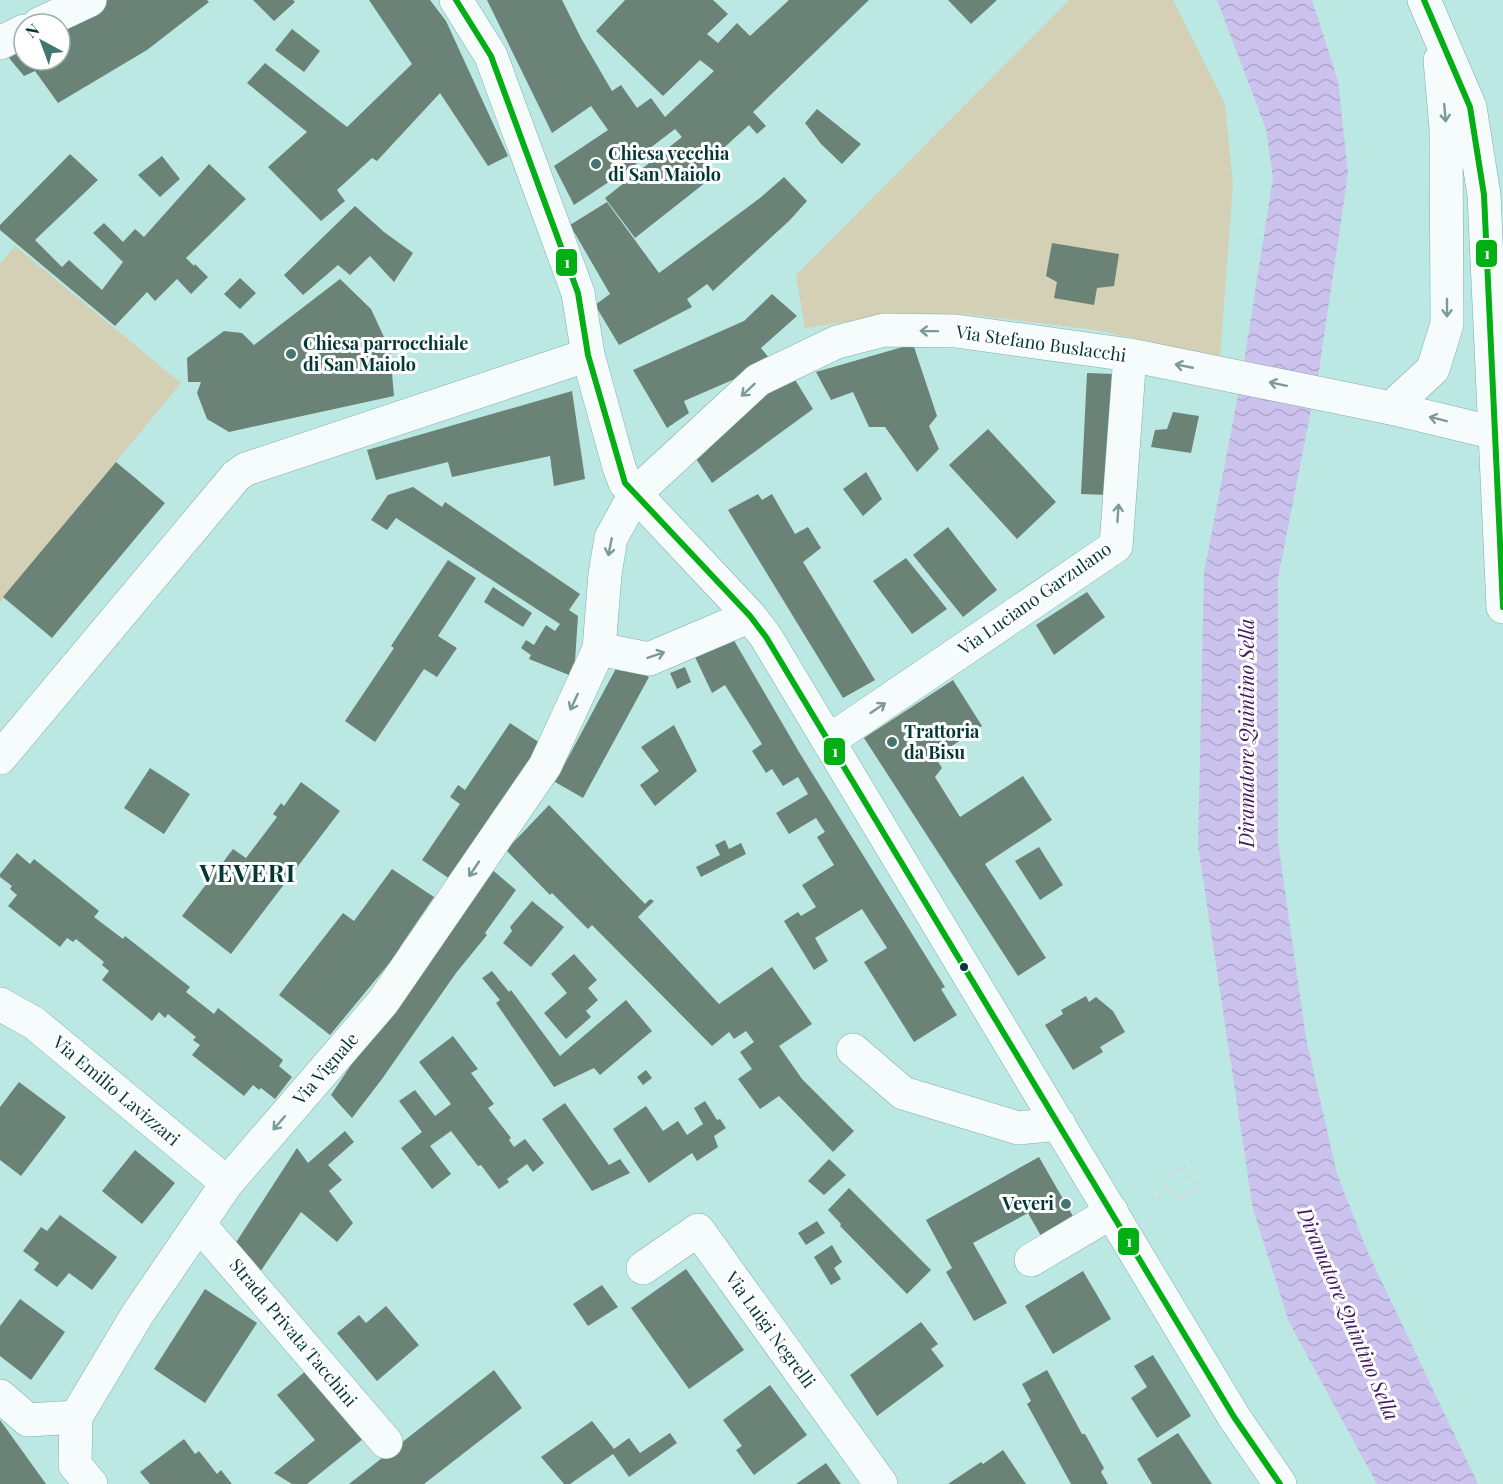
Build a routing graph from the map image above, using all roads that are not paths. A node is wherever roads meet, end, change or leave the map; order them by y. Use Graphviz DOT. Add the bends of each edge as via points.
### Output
graph roads {
  1 [pos="90,0"];
  2 [pos="456,0"];
  3 [pos="1424,0"];
  4 [pos="64,12"];
  5 [pos="1438,34"];
  6 [pos="588,355"];
  7 [pos="1130,356"];
  8 [pos="1391,408"];
  9 [pos="1495,433"];
  10 [pos="635,494"];
  11 [pos="1503,607"];
  12 [pos="750,615"];
  13 [pos="599,649"];
  14 [pos="830,740"];
  15 [pos="0,758"];
  16 [pos="0,1004"];
  17 [pos="853,1050"];
  18 [pos="1059,1124"];
  19 [pos="227,1183"];
  20 [pos="1112,1212"];
  21 [pos="200,1224"];
  22 [pos="1031,1260"];
  23 [pos="643,1268"];
  24 [pos="0,1396"];
  25 [pos="76,1417"];
  26 [pos="386,1442"];
  27 [pos="91,1484"];
  28 [pos="882,1484"];
  29 [pos="1280,1484"];
  1 -- 4 [label="street"];
  2 -- 6 [label="street" via="491,56 578,293"];
  3 -- 5 [label="street"];
  5 -- 8 [label="street, one-way" via="1446,128 1447,324 1433,369"];
  5 -- 9 [label="street" via="1470,107 1484,195"];
  6 -- 10 [label="street" via="619,467"];
  6 -- 15 [label="street" via="236,476"];
  8 -- 7 [label="street, Via Stefano Buslacchi, one-way"];
  7 -- 10 [label="street, Via Stefano Buslacchi, one-way" via="956,332 884,330 837,342 758,380"];
  14 -- 7 [label="street, Via Luciano Garzulano, one-way" via="1116,546"];
  9 -- 8 [label="street, Via Stefano Buslacchi, one-way"];
  9 -- 11 [label="street"];
  10 -- 12 [label="street"];
  10 -- 13 [label="street, Via Stefano Buslacchi, one-way" via="611,538"];
  13 -- 12 [label="street, one-way" via="649,659"];
  12 -- 14 [label="street"];
  13 -- 19 [label="street, Via Vignale, one-way" via="545,766 383,1002"];
  14 -- 18 [label="street"];
  16 -- 19 [label="street, Via Emilio Lavizzari" via="34,1023"];
  17 -- 18 [label="street" via="903,1093 1018,1128"];
  18 -- 20 [label="street"];
  19 -- 21 [label="street, Via Vignale"];
  20 -- 22 [label="street"];
  20 -- 29 [label="street" via="1234,1417"];
  21 -- 25 [label="street, Via Vignale" via="137,1316"];
  21 -- 26 [label="street, Strada Privata Tacchini"];
  23 -- 28 [label="street, Via Luigi Negrelli" via="698,1230"];
  24 -- 25 [label="street" via="28,1420"];
  25 -- 27 [label="street, Via Vignale" via="75,1465"];
}
